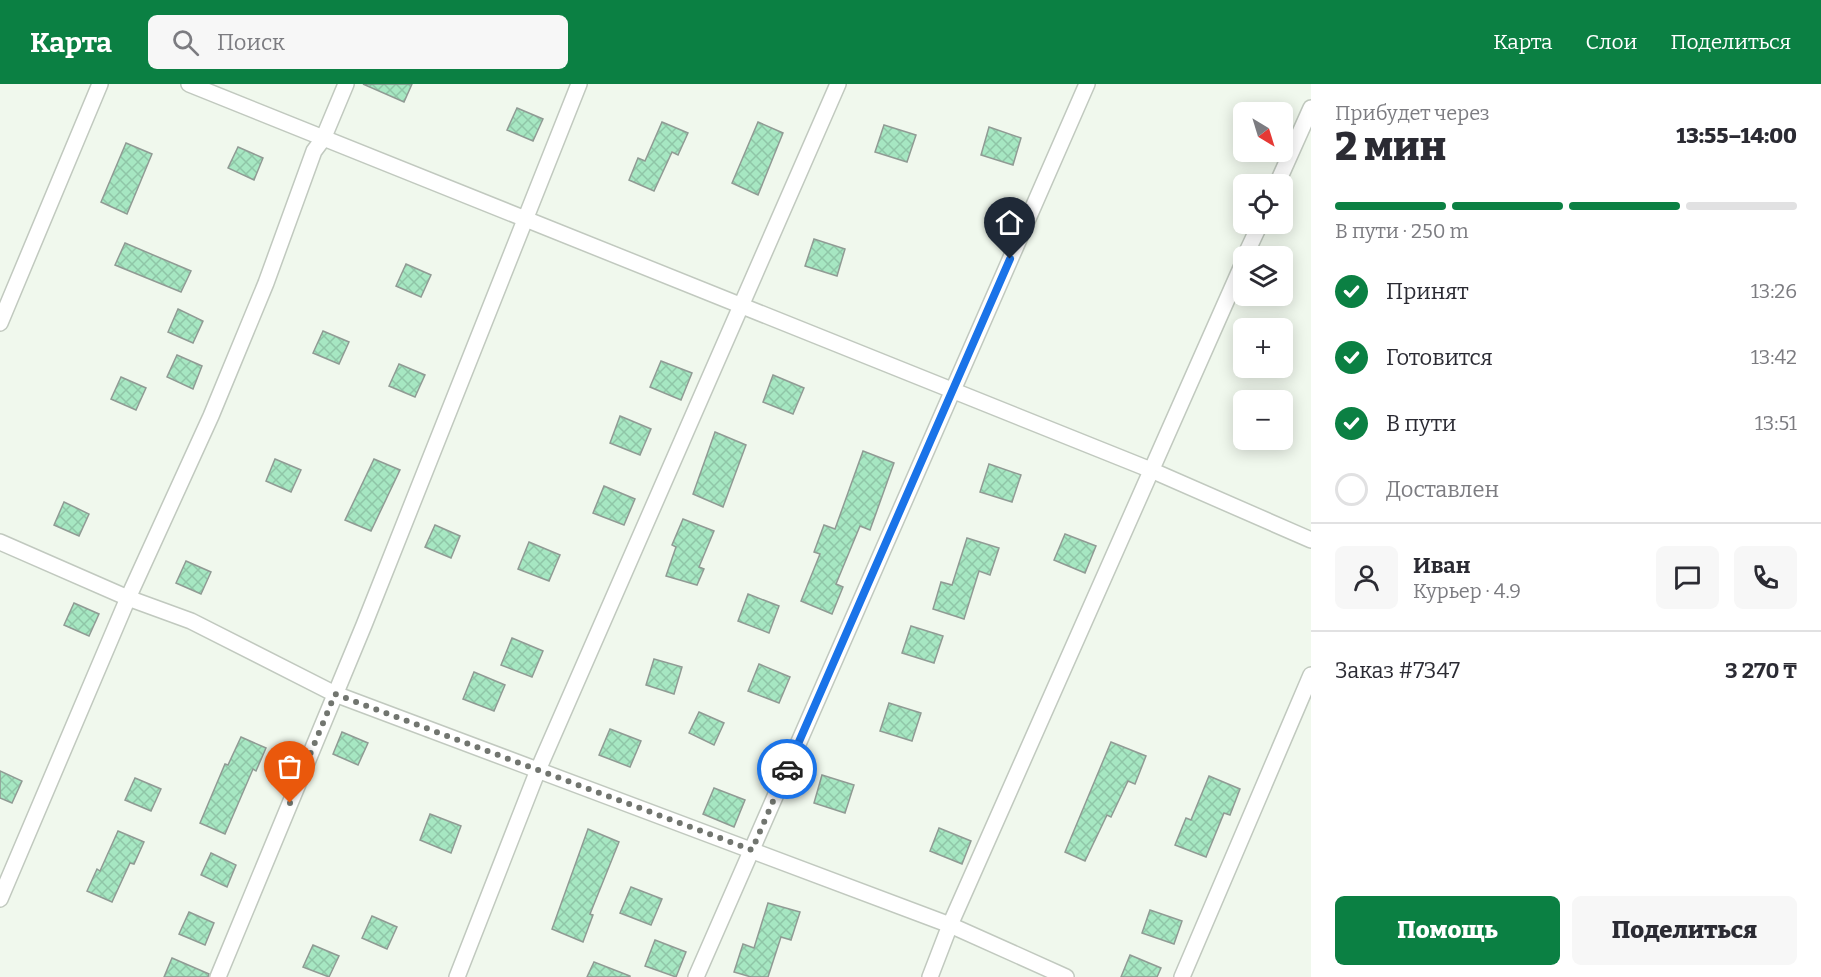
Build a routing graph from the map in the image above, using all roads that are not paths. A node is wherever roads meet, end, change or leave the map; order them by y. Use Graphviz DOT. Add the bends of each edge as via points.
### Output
graph roads {
  1 [pos="100,84"];
  2 [pos="189,84"];
  3 [pos="346,84"];
  4 [pos="579,84"];
  5 [pos="838,84"];
  6 [pos="1087,84"];
  7 [pos="1311,108"];
  8 [pos="323,139"];
  9 [pos="1281,174"];
  10 [pos="527,217"];
  11 [pos="1233,284"];
  12 [pos="743,305"];
  13 [pos="0,323"];
  14 [pos="953,390"];
  15 [pos="1151,470"];
  16 [pos="1311,540"];
  17 [pos="0,542"];
  18 [pos="129,598"];
  19 [pos="1311,675"];
  20 [pos="335,694"];
  21 [pos="538,770"];
  22 [pos="752,850"];
  23 [pos="0,900"];
  24 [pos="950,925"];
  25 [pos="218,977"];
  26 [pos="458,977"];
  27 [pos="696,977"];
  28 [pos="930,977"];
  29 [pos="1066,977"];
  30 [pos="1182,977"];
  1 -- 13 [label="street"];
  2 -- 8 [label="street"];
  3 -- 8 [label="street"];
  4 -- 10 [label="street"];
  5 -- 12 [label="street"];
  6 -- 14 [label="street"];
  7 -- 9 [label="street"];
  8 -- 10 [label="street"];
  8 -- 18 [label="street" via="314,151 266,283 211,416"];
  10 -- 12 [label="street"];
  10 -- 20 [label="street"];
  11 -- 15 [label="street"];
  12 -- 14 [label="street"];
  12 -- 21 [label="street"];
  14 -- 15 [label="street"];
  14 -- 22 [label="street"];
  15 -- 16 [label="street"];
  15 -- 24 [label="street"];
  17 -- 18 [label="street"];
  18 -- 20 [label="street" via="191,621"];
  18 -- 23 [label="street"];
  19 -- 30 [label="street"];
  20 -- 21 [label="street"];
  20 -- 25 [label="street"];
  21 -- 22 [label="street"];
  21 -- 26 [label="street"];
  22 -- 24 [label="street"];
  22 -- 27 [label="street"];
  24 -- 28 [label="street"];
  24 -- 29 [label="street"];
}
